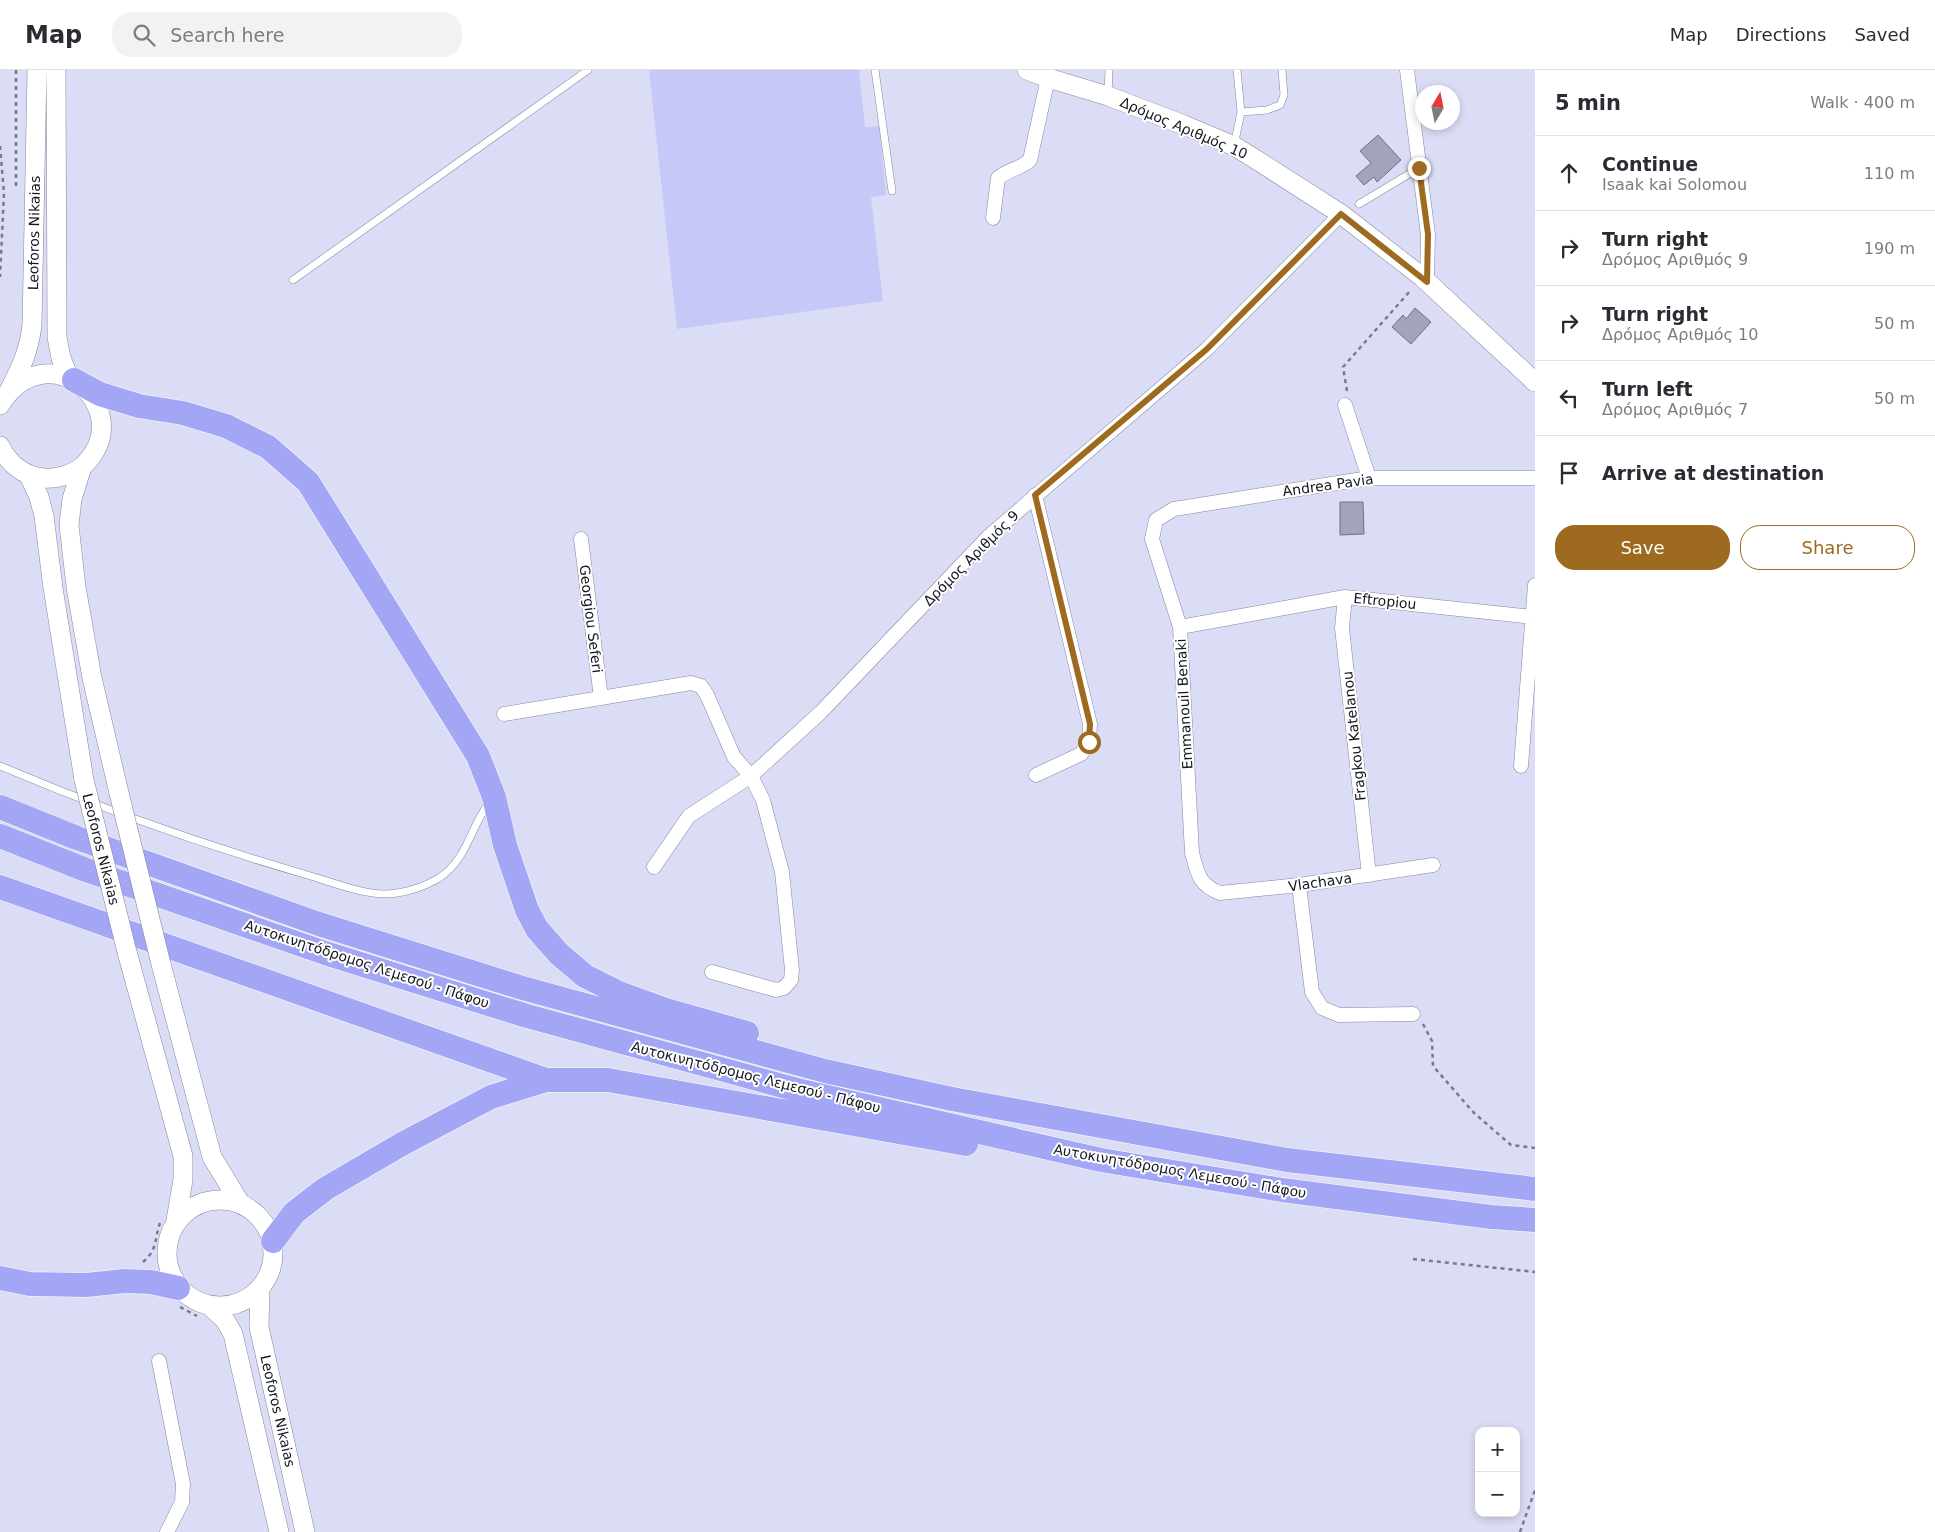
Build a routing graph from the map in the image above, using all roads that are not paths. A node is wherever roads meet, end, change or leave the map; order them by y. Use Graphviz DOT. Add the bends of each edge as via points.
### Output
graph roads {
  1 [pos="37,70"];
  2 [pos="56,70"];
  3 [pos="588,70"];
  4 [pos="875,70"];
  5 [pos="1027,70"];
  6 [pos="1109,70"];
  7 [pos="1238,70"];
  8 [pos="1282,70"];
  9 [pos="1408,70"];
  10 [pos="1048,78"];
  11 [pos="1108,96"];
  12 [pos="1241,112"];
  13 [pos="1234,146"];
  14 [pos="1419,168"];
  15 [pos="892,191"];
  16 [pos="1359,204"];
  17 [pos="1341,214"];
  18 [pos="993,218"];
  19 [pos="293,280"];
  20 [pos="1424,280"];
  21 [pos="72,379"];
  22 [pos="1535,382"];
  23 [pos="4,398"];
  24 [pos="1345,405"];
  25 [pos="0,446"];
  26 [pos="82,467"];
  27 [pos="29,475"];
  28 [pos="1369,478"];
  29 [pos="1535,478"];
  30 [pos="1035,495"];
  31 [pos="1156,520"];
  32 [pos="582,539"];
  33 [pos="1535,585"];
  34 [pos="1345,597"];
  35 [pos="1533,617"];
  36 [pos="1180,627"];
  37 [pos="602,698"];
  38 [pos="504,714"];
  39 [pos="0,766"];
  40 [pos="1521,766"];
  41 [pos="1036,775"];
  42 [pos="751,776"];
  43 [pos="494,797"];
  44 [pos="0,807"];
  45 [pos="0,836"];
  46 [pos="1433,865"];
  47 [pos="654,867"];
  48 [pos="1369,875"];
  49 [pos="1299,885"];
  50 [pos="1208,888"];
  51 [pos="1,891"];
  52 [pos="712,972"];
  53 [pos="1413,1014"];
  54 [pos="546,1080"];
  55 [pos="1094,1125"];
  56 [pos="1101,1160"];
  57 [pos="1535,1189"];
  58 [pos="240,1203"];
  59 [pos="170,1218"];
  60 [pos="1535,1220"];
  61 [pos="273,1241"];
  62 [pos="0,1278"];
  63 [pos="260,1289"];
  64 [pos="176,1295"];
  65 [pos="205,1312"];
  66 [pos="159,1361"];
  67 [pos="167,1532"];
  68 [pos="279,1532"];
  69 [pos="305,1532"];
  1 -- 23 [label="main road, Leoforos Nikaias" via="32,325 29,348"];
  2 -- 21 [label="main road, Leoforos Nikaias" via="57,337 61,358"];
  3 -- 19 [label="lane"];
  4 -- 15 [label="lane"];
  5 -- 10 [label="main road, Δρόμος Αριθμός 10"];
  6 -- 11 [label="lane"];
  7 -- 12 [label="lane"];
  8 -- 12 [label="lane" via="1284,95 1280,105 1267,110"];
  9 -- 14 [label="street"];
  10 -- 11 [label="main road, Δρόμος Αριθμός 10"];
  10 -- 18 [label="street" via="1030,160 998,178"];
  11 -- 13 [label="main road, Δρόμος Αριθμός 10"];
  12 -- 13 [label="lane"];
  13 -- 17 [label="main road, Δρόμος Αριθμός 10"];
  14 -- 16 [label="lane"];
  14 -- 20 [label="street" via="1428,234"];
  17 -- 20 [label="main road, Δρόμος Αριθμός 10"];
  17 -- 30 [label="street, Δρόμος Αριθμός 9" via="1207,349"];
  20 -- 22 [label="main road, Δρόμος Αριθμός 10"];
  21 -- 23 [label="main road" via="53,374 37,375 21,381"];
  21 -- 26 [label="main road" via="86,389 100,415 98,444"];
  21 -- 43 [label="highway" via="100,394 139,406 226,426 268,447 308,482 478,756"];
  24 -- 28 [label="street"];
  25 -- 27 [label="main road" via="15,467"];
  26 -- 27 [label="main road" via="56,478"];
  26 -- 58 [label="main road, bridge" via="72,498 69,525 92,678 161,964 212,1157"];
  27 -- 59 [label="main road, Leoforos Nikaias, bridge" via="44,516 84,780 126,952 183,1156 183,1180"];
  28 -- 29 [label="street, Andrea Pavia"];
  28 -- 31 [label="street, Andrea Pavia" via="1174,509"];
  30 -- 41 [label="street" via="1090,724 1089,742 1081,754"];
  30 -- 42 [label="street, Δρόμος Αριθμός 9" via="989,536 821,712"];
  31 -- 36 [label="street, Emmanouil Benaki" via="1152,539"];
  32 -- 37 [label="street, Georgiou Seferi"];
  33 -- 35 [label="street"];
  34 -- 35 [label="street, Eftropiou"];
  34 -- 36 [label="street, Eftropiou"];
  34 -- 48 [label="street, Fragkou Katelanou" via="1342,628"];
  35 -- 40 [label="street"];
  36 -- 50 [label="street, Emmanouil Benaki" via="1192,853 1199,877"];
  37 -- 38 [label="street"];
  37 -- 42 [label="street" via="691,683 701,686 708,695 734,757"];
  39 -- 43 [label="lane" via="172,832 290,870 384,894 412,890 440,877 467,848 482,812"];
  42 -- 47 [label="street, Δρόμος Αριθμός 9" via="689,816"];
  42 -- 52 [label="street" via="763,800 782,872 792,970 784,988 776,990"];
  43 -- 55 [label="highway" via="505,845 527,910 537,929 585,976 619,994 666,1010 841,1060"];
  44 -- 55 [label="highway, Αυτοκινητόδρομος Λεμεσού - Πάφου" via="319,924 519,987 825,1071"];
  45 -- 56 [label="highway, Αυτοκινητόδρομος Λεμεσού - Πάφου" via="86,870 325,953 526,1016 801,1091"];
  46 -- 48 [label="street, Vlachava"];
  48 -- 49 [label="street, Vlachava"];
  49 -- 50 [label="street, Vlachava" via="1220,893"];
  49 -- 53 [label="street" via="1312,992 1322,1008 1339,1015"];
  51 -- 54 [label="highway"];
  54 -- 56 [label="highway" via="608,1080 958,1143"];
  54 -- 61 [label="highway" via="491,1097 325,1189 294,1213"];
  55 -- 57 [label="highway, Αυτοκινητόδρομος Λεμεσού - Πάφου" via="1288,1160"];
  56 -- 60 [label="highway, Αυτοκινητόδρομος Λεμεσού - Πάφου" via="1282,1190"];
  58 -- 59 [label="main road" via="206,1201"];
  58 -- 61 [label="main road" via="255,1212"];
  59 -- 64 [label="main road" via="165,1254"];
  61 -- 63 [label="main road" via="274,1258"];
  62 -- 64 [label="highway" via="30,1284 151,1282"];
  63 -- 65 [label="main road" via="246,1300"];
  63 -- 69 [label="main road, Leoforos Nikaias" via="259,1327"];
  64 -- 65 [label="main road" via="192,1300"];
  65 -- 68 [label="main road, Leoforos Nikaias" via="225,1320 233,1334"];
  66 -- 67 [label="street" via="183,1484 182,1502"];
}
